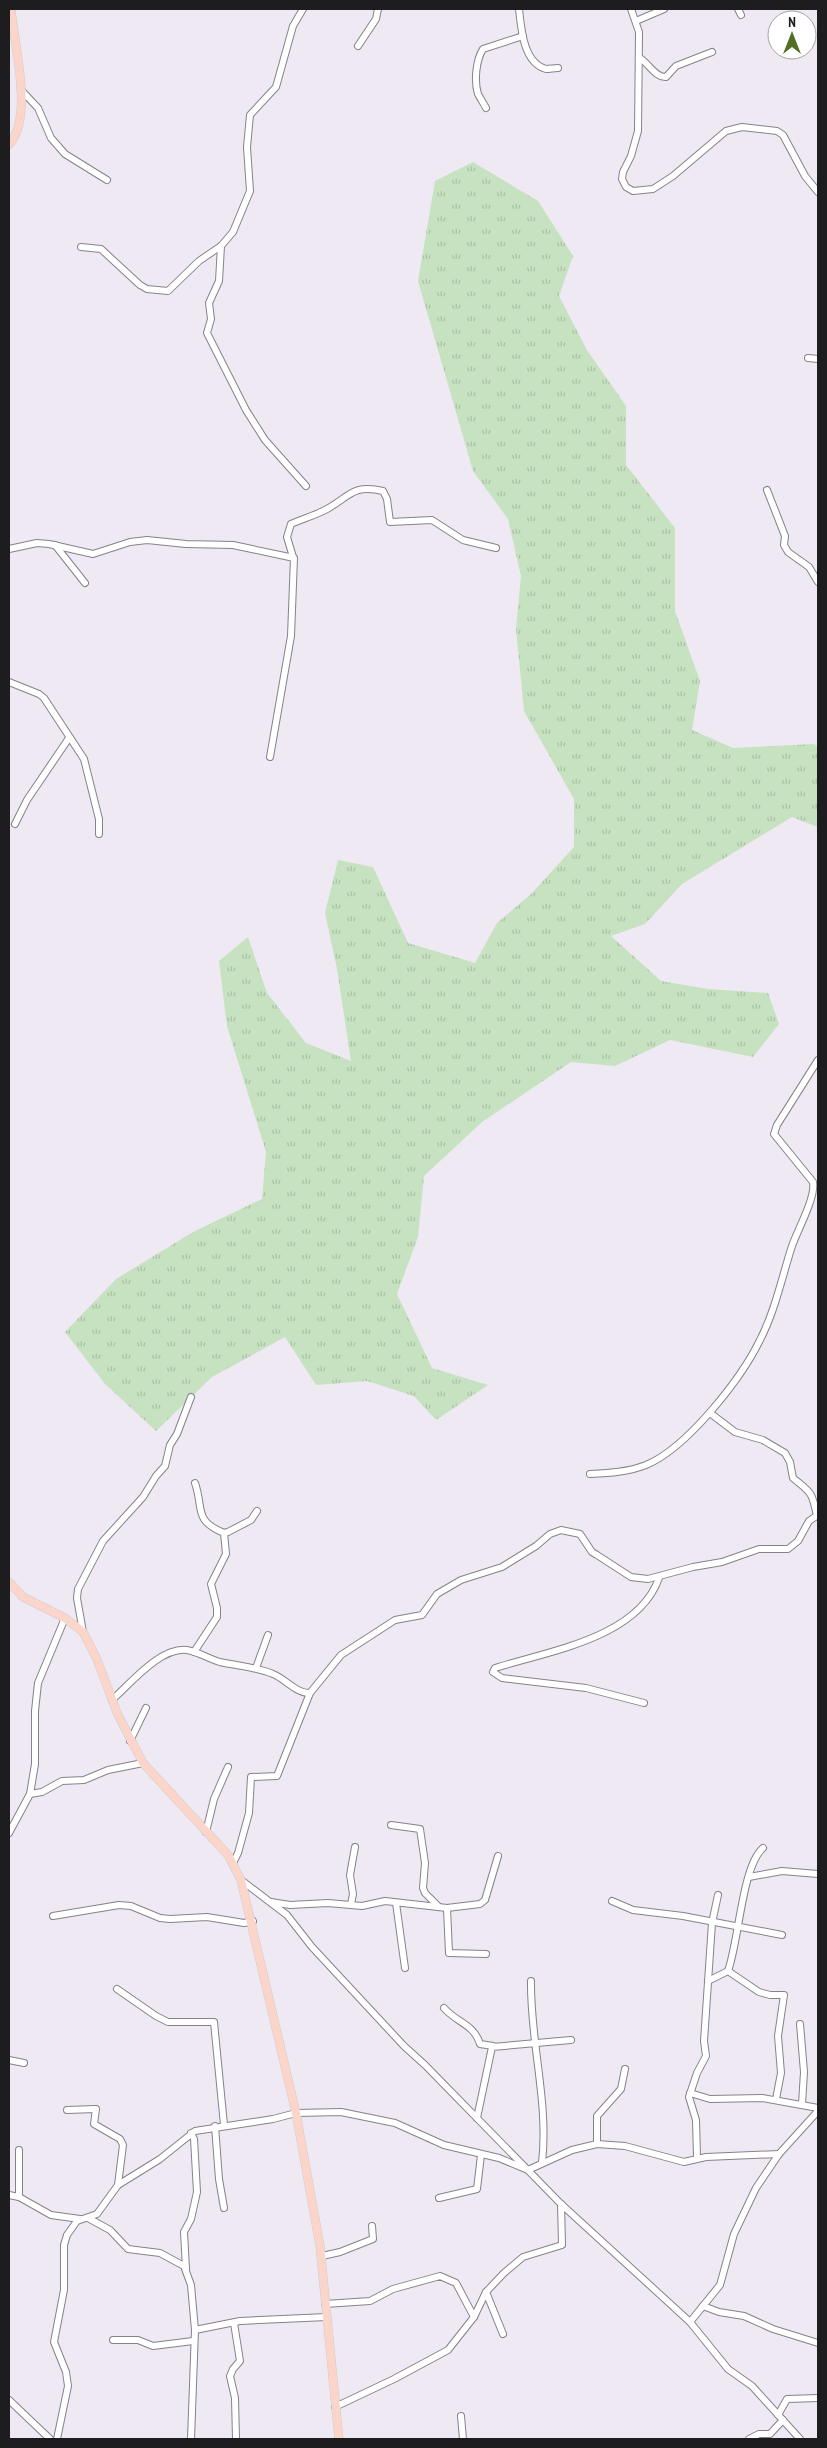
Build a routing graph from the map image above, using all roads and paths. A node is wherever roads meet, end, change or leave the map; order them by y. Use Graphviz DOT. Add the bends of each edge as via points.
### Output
graph roads {
  1 [pos="11,9"];
  2 [pos="303,9"];
  3 [pos="378,9"];
  4 [pos="519,9"];
  5 [pos="631,9"];
  6 [pos="664,9"];
  7 [pos="636,21"];
  8 [pos="523,36"];
  9 [pos="358,46"];
  10 [pos="712,52"];
  11 [pos="640,58"];
  12 [pos="558,68"];
  13 [pos="21,90"];
  14 [pos="486,108"];
  15 [pos="9,145"];
  16 [pos="107,180"];
  17 [pos="818,192"];
  18 [pos="221,246"];
  19 [pos="82,247"];
  20 [pos="808,358"];
  21 [pos="818,359"];
  22 [pos="306,486"];
  23 [pos="767,490"];
  24 [pos="55,545"];
  25 [pos="496,548"];
  26 [pos="9,549"];
  27 [pos="292,557"];
  28 [pos="818,582"];
  29 [pos="85,583"];
  30 [pos="9,682"];
  31 [pos="69,738"];
  32 [pos="270,757"];
  33 [pos="15,824"];
  34 [pos="99,834"];
  35 [pos="818,1060"];
  36 [pos="191,1397"];
  37 [pos="710,1413"];
  38 [pos="590,1474"];
  39 [pos="195,1483"];
  40 [pos="257,1511"];
  41 [pos="818,1515"];
  42 [pos="224,1533"];
  43 [pos="659,1578"];
  44 [pos="9,1582"];
  45 [pos="65,1618"];
  46 [pos="83,1632"];
  47 [pos="268,1635"];
  48 [pos="194,1652"];
  49 [pos="256,1668"];
  50 [pos="310,1693"];
  51 [pos="112,1700"];
  52 [pos="644,1703"];
  53 [pos="146,1708"];
  54 [pos="130,1741"];
  55 [pos="143,1763"];
  56 [pos="228,1767"];
  57 [pos="30,1794"];
  58 [pos="391,1825"];
  59 [pos="206,1832"];
  60 [pos="9,1833"];
  61 [pos="355,1847"];
  62 [pos="763,1848"];
  63 [pos="498,1856"];
  64 [pos="233,1863"];
  65 [pos="818,1874"];
  66 [pos="749,1877"];
  67 [pos="242,1880"];
  68 [pos="718,1894"];
  69 [pos="612,1901"];
  70 [pos="271,1902"];
  71 [pos="396,1903"];
  72 [pos="350,1904"];
  73 [pos="439,1907"];
  74 [pos="448,1908"];
  75 [pos="53,1916"];
  76 [pos="252,1921"];
  77 [pos="712,1923"];
  78 [pos="739,1927"];
  79 [pos="782,1934"];
  80 [pos="486,1954"];
  81 [pos="406,1968"];
  82 [pos="728,1971"];
  83 [pos="530,1981"];
  84 [pos="708,1981"];
  85 [pos="118,1989"];
  86 [pos="444,2008"];
  87 [pos="800,2024"];
  88 [pos="571,2040"];
  89 [pos="535,2044"];
  90 [pos="493,2046"];
  91 [pos="9,2060"];
  92 [pos="24,2063"];
  93 [pos="625,2069"];
  94 [pos="690,2093"];
  95 [pos="776,2099"];
  96 [pos="802,2104"];
  97 [pos="818,2109"];
  98 [pos="67,2110"];
  99 [pos="296,2113"];
  100 [pos="477,2118"];
  101 [pos="224,2125"];
  102 [pos="215,2126"];
  103 [pos="191,2133"];
  104 [pos="597,2144"];
  105 [pos="19,2150"];
  106 [pos="779,2154"];
  107 [pos="481,2155"];
  108 [pos="697,2157"];
  109 [pos="542,2163"];
  110 [pos="528,2170"];
  111 [pos="118,2185"];
  112 [pos="9,2195"];
  113 [pos="19,2197"];
  114 [pos="439,2198"];
  115 [pos="561,2204"];
  116 [pos="224,2208"];
  117 [pos="88,2218"];
  118 [pos="80,2219"];
  119 [pos="372,2226"];
  120 [pos="322,2256"];
  121 [pos="186,2268"];
  122 [pos="486,2292"];
  123 [pos="326,2304"];
  124 [pos="703,2306"];
  125 [pos="327,2317"];
  126 [pos="474,2317"];
  127 [pos="690,2322"];
  128 [pos="234,2323"];
  129 [pos="195,2330"];
  130 [pos="504,2334"];
  131 [pos="113,2340"];
  132 [pos="193,2341"];
  133 [pos="818,2343"];
  134 [pos="818,2398"];
  135 [pos="9,2400"];
  136 [pos="335,2407"];
  137 [pos="460,2416"];
  138 [pos="781,2418"];
  139 [pos="50,2439"];
  140 [pos="57,2439"];
  141 [pos="191,2439"];
  142 [pos="198,2439"];
  143 [pos="236,2439"];
  144 [pos="339,2439"];
  145 [pos="463,2439"];
  146 [pos="749,2439"];
  147 [pos="800,2439"];
  1 -- 13 [label="main road"];
  2 -- 18 [label="street" via="293,26 276,87 250,115 247,147 249,196 232,232"];
  3 -- 9 [label="street" via="376,19"];
  4 -- 8 [label="street"];
  5 -- 7 [label="street"];
  6 -- 7 [label="street"];
  7 -- 11 [label="street"];
  8 -- 12 [label="street" via="532,60 546,69"];
  8 -- 14 [label="street" via="483,49 477,66 478,94"];
  10 -- 11 [label="street" via="676,66 663,78"];
  11 -- 17 [label="street" via="638,131 623,172 626,187 633,191 653,189 726,131 742,127 776,131 783,135 805,176"];
  13 -- 15 [label="main road" via="20,122"];
  13 -- 16 [label="street" via="38,108 51,138 65,154"];
  18 -- 19 [label="street" via="199,261 168,291 140,285 101,249"];
  18 -- 22 [label="street" via="219,281 209,303 211,319 208,334 246,410 265,440"];
  20 -- 21 [label="street"];
  23 -- 28 [label="street" via="785,536 784,545 788,552 809,567"];
  24 -- 26 [label="street" via="37,543"];
  24 -- 27 [label="street" via="93,554 138,540 233,545"];
  24 -- 29 [label="street"];
  25 -- 27 [label="street" via="463,540 432,520 390,522 388,499 383,491 366,487 343,496 327,509 290,524 287,537"];
  27 -- 32 [label="street" via="295,562 291,636"];
  30 -- 31 [label="street" via="44,698"];
  31 -- 33 [label="street"];
  31 -- 34 [label="street" via="84,759 99,819"];
  35 -- 37 [label="street" via="774,1134 813,1182 814,1190 760,1340 735,1382"];
  36 -- 46 [label="street" via="170,1445 165,1466 143,1497 103,1541 78,1588"];
  37 -- 38 [label="street" via="667,1452 647,1464 620,1473"];
  37 -- 41 [label="street" via="735,1432 763,1440 784,1453 790,1462 793,1478 814,1498"];
  39 -- 42 [label="street" via="202,1517 212,1528"];
  40 -- 42 [label="street" via="243,1525"];
  41 -- 43 [label="street" via="808,1521 798,1541 788,1549 758,1548 722,1562"];
  42 -- 48 [label="street" via="226,1554 211,1584 217,1618"];
  43 -- 50 [label="street" via="631,1577 592,1552 580,1534 555,1531 502,1567 461,1580 444,1590 432,1598 422,1615 396,1620 351,1649 335,1661"];
  43 -- 52 [label="street" via="653,1594 624,1623 550,1652 495,1668 493,1672 502,1678 598,1691"];
  44 -- 45 [label="main road" via="23,1597"];
  45 -- 46 [label="main road"];
  45 -- 57 [label="street" via="38,1682 35,1764"];
  46 -- 51 [label="main road"];
  47 -- 49 [label="street"];
  48 -- 49 [label="street" via="218,1661"];
  48 -- 51 [label="street" via="180,1650 163,1656"];
  49 -- 50 [label="street"];
  50 -- 64 [label="street" via="277,1776 251,1777 249,1813"];
  51 -- 54 [label="main road"];
  53 -- 54 [label="street"];
  54 -- 55 [label="main road"];
  55 -- 57 [label="street" via="108,1770 84,1780 62,1781 42,1792"];
  55 -- 59 [label="main road"];
  56 -- 59 [label="street" via="214,1799"];
  57 -- 60 [label="street"];
  58 -- 73 [label="street" via="420,1829 425,1863 423,1888"];
  59 -- 64 [label="main road"];
  61 -- 72 [label="street" via="350,1875 353,1894"];
  62 -- 66 [label="street" via="757,1854"];
  63 -- 74 [label="street" via="483,1902"];
  64 -- 67 [label="main road"];
  65 -- 66 [label="street" via="782,1871"];
  66 -- 78 [label="street"];
  67 -- 70 [label="street"];
  67 -- 76 [label="main road"];
  68 -- 77 [label="street"];
  69 -- 77 [label="street" via="633,1910"];
  70 -- 72 [label="street" via="290,1905"];
  70 -- 100 [label="street" via="287,1915 312,1947 404,2046"];
  71 -- 72 [label="street"];
  71 -- 73 [label="street"];
  71 -- 81 [label="street"];
  73 -- 74 [label="street"];
  74 -- 80 [label="street" via="449,1953"];
  75 -- 76 [label="street" via="131,1906 160,1918 207,1917 244,1923"];
  76 -- 99 [label="main road"];
  77 -- 78 [label="street"];
  77 -- 84 [label="street"];
  78 -- 79 [label="street"];
  78 -- 82 [label="street"];
  82 -- 84 [label="street"];
  82 -- 95 [label="street" via="759,1992 784,1995 778,2036 781,2073"];
  83 -- 89 [label="street"];
  84 -- 94 [label="street" via="706,2056"];
  85 -- 101 [label="street" via="168,2022 214,2022"];
  86 -- 90 [label="street" via="476,2032 480,2044"];
  87 -- 96 [label="street" via="804,2072"];
  88 -- 89 [label="street"];
  89 -- 90 [label="street"];
  89 -- 109 [label="street" via="545,2133"];
  90 -- 100 [label="street"];
  91 -- 92 [label="street"];
  93 -- 104 [label="street" via="621,2089 597,2116"];
  94 -- 95 [label="street" via="710,2099"];
  94 -- 108 [label="street" via="696,2120"];
  95 -- 96 [label="street"];
  96 -- 97 [label="street"];
  97 -- 106 [label="street"];
  98 -- 111 [label="street" via="96,2109 94,2124 120,2139 123,2145"];
  99 -- 101 [label="street"];
  99 -- 107 [label="street" via="340,2112 395,2122 444,2145"];
  99 -- 120 [label="main road"];
  100 -- 110 [label="street"];
  101 -- 102 [label="street"];
  102 -- 103 [label="street"];
  102 -- 116 [label="street"];
  103 -- 111 [label="street" via="160,2159"];
  103 -- 121 [label="street" via="197,2192 191,2219 184,2232"];
  104 -- 108 [label="street" via="625,2146 680,2161"];
  104 -- 109 [label="street"];
  105 -- 113 [label="street"];
  106 -- 108 [label="street"];
  106 -- 124 [label="street" via="756,2188 738,2226 720,2285"];
  107 -- 110 [label="street"];
  107 -- 114 [label="street" via="477,2189"];
  109 -- 110 [label="street"];
  110 -- 115 [label="street"];
  111 -- 117 [label="street" via="97,2214"];
  112 -- 113 [label="street"];
  113 -- 118 [label="street" via="50,2215"];
  115 -- 122 [label="street" via="562,2245 523,2257"];
  115 -- 127 [label="street"];
  117 -- 118 [label="street"];
  117 -- 121 [label="street" via="117,2236 128,2249 160,2253"];
  118 -- 140 [label="street" via="69,2230 64,2245 64,2290 54,2342 68,2377"];
  119 -- 120 [label="street" via="373,2239"];
  120 -- 123 [label="main road"];
  121 -- 129 [label="street" via="191,2285"];
  122 -- 126 [label="street"];
  122 -- 130 [label="street"];
  123 -- 125 [label="main road"];
  123 -- 126 [label="street" via="370,2301 393,2289 440,2276 456,2283"];
  124 -- 127 [label="street"];
  124 -- 133 [label="street" via="744,2316"];
  125 -- 128 [label="street"];
  125 -- 136 [label="main road"];
  126 -- 136 [label="street" via="457,2341 440,2356"];
  127 -- 138 [label="street" via="728,2369 752,2386"];
  128 -- 129 [label="street"];
  128 -- 143 [label="street" via="240,2358 230,2376 235,2398"];
  129 -- 132 [label="street"];
  131 -- 132 [label="street" via="138,2340 153,2346"];
  132 -- 141 [label="street"];
  134 -- 138 [label="street" via="787,2400"];
  135 -- 139 [label="street"];
  136 -- 144 [label="main road"];
  137 -- 145 [label="street"];
  138 -- 146 [label="street" via="770,2434 759,2434"];
  138 -- 147 [label="street"];
  141 -- 142 [label="street"];
}
